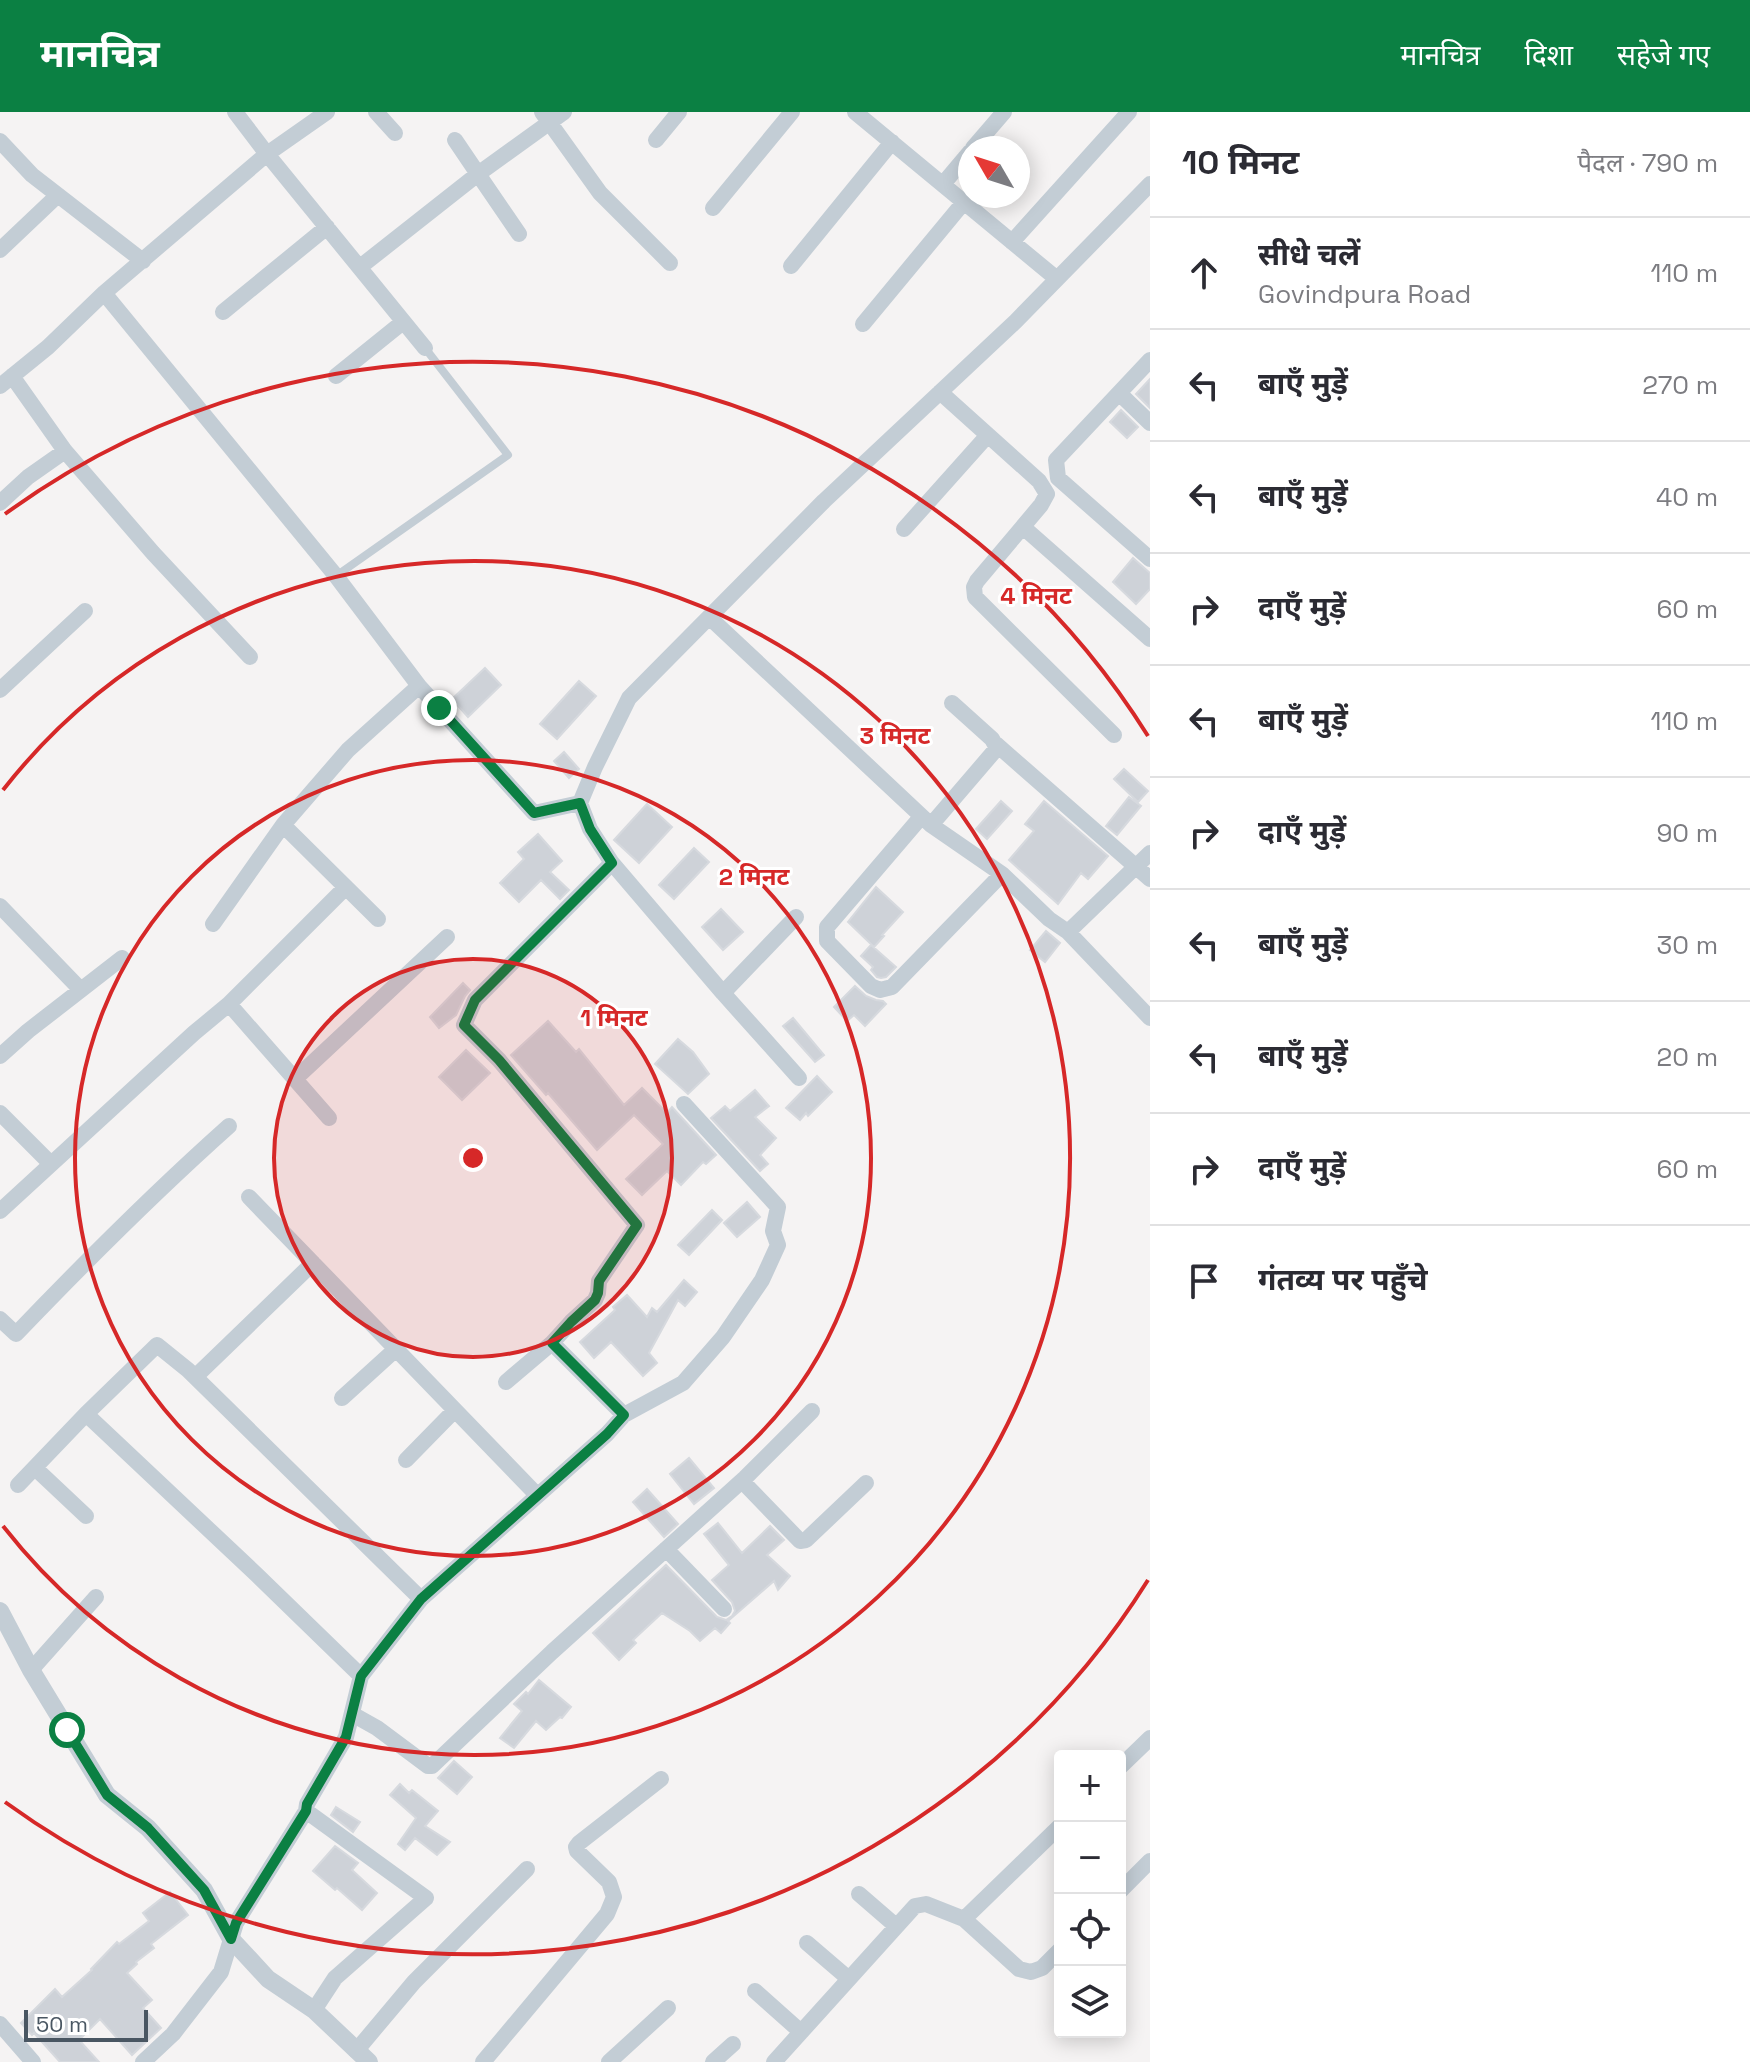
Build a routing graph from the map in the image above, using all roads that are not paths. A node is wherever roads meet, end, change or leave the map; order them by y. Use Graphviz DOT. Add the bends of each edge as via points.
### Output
graph roads {
  1 [pos="235,112"];
  2 [pos="327,112"];
  3 [pos="376,112"];
  4 [pos="564,112"];
  5 [pos="679,112"];
  6 [pos="792,112"];
  7 [pos="855,112"];
  8 [pos="1004,112"];
  9 [pos="1129,112"];
  10 [pos="546,118"];
  11 [pos="395,133"];
  12 [pos="984,136"];
  13 [pos="455,140"];
  14 [pos="656,140"];
  15 [pos="892,142"];
  16 [pos="3,151"];
  17 [pos="267,154"];
  18 [pos="958,166"];
  19 [pos="478,174"];
  20 [pos="943,184"];
  21 [pos="1150,184"];
  22 [pos="58,195"];
  23 [pos="958,197"];
  24 [pos="713,208"];
  25 [pos="959,208"];
  26 [pos="971,208"];
  27 [pos="327,227"];
  28 [pos="519,234"];
  29 [pos="1012,242"];
  30 [pos="0,250"];
  31 [pos="143,261"];
  32 [pos="670,263"];
  33 [pos="791,266"];
  34 [pos="360,267"];
  35 [pos="1057,279"];
  36 [pos="104,293"];
  37 [pos="223,312"];
  38 [pos="403,322"];
  39 [pos="863,324"];
  40 [pos="425,348"];
  41 [pos="1150,360"];
  42 [pos="336,376"];
  43 [pos="6,381"];
  44 [pos="940,392"];
  45 [pos="1119,393"];
  46 [pos="1150,423"];
  47 [pos="988,435"];
  48 [pos="65,451"];
  49 [pos="0,503"];
  50 [pos="1023,527"];
  51 [pos="904,529"];
  52 [pos="1150,559"];
  53 [pos="336,576"];
  54 [pos="85,611"];
  55 [pos="709,617"];
  56 [pos="1150,639"];
  57 [pos="250,657"];
  58 [pos="419,686"];
  59 [pos="0,690"];
  60 [pos="952,703"];
  61 [pos="1114,735"];
  62 [pos="996,744"];
  63 [pos="580,803"];
  64 [pos="926,821"];
  65 [pos="283,825"];
  66 [pos="1150,853"];
  67 [pos="612,863"];
  68 [pos="1144,873"];
  69 [pos="1002,874"];
  70 [pos="345,888"];
  71 [pos="0,906"];
  72 [pos="796,917"];
  73 [pos="378,919"];
  74 [pos="213,924"];
  75 [pos="1068,932"];
  76 [pos="447,937"];
  77 [pos="122,958"];
  78 [pos="81,990"];
  79 [pos="723,993"];
  80 [pos="229,1004"];
  81 [pos="1150,1018"];
  82 [pos="0,1056"];
  83 [pos="799,1078"];
  84 [pos="295,1079"];
  85 [pos="684,1104"];
  86 [pos="0,1113"];
  87 [pos="329,1118"];
  88 [pos="229,1126"];
  89 [pos="51,1164"];
  90 [pos="249,1197"];
  91 [pos="0,1211"];
  92 [pos="313,1263"];
  93 [pos="0,1319"];
  94 [pos="552,1343"];
  95 [pos="396,1349"];
  96 [pos="195,1377"];
  97 [pos="506,1382"];
  98 [pos="342,1398"];
  99 [pos="454,1411"];
  100 [pos="812,1411"];
  101 [pos="86,1414"];
  102 [pos="624,1415"];
  103 [pos="406,1460"];
  104 [pos="35,1468"];
  105 [pos="742,1481"];
  106 [pos="866,1483"];
  107 [pos="18,1485"];
  108 [pos="537,1495"];
  109 [pos="86,1516"];
  110 [pos="666,1549"];
  111 [pos="96,1597"];
  112 [pos="421,1599"];
  113 [pos="724,1609"];
  114 [pos="0,1611"];
  115 [pos="31,1670"];
  116 [pos="361,1676"];
  117 [pos="352,1714"];
  118 [pos="1150,1738"];
  119 [pos="1126,1761"];
  120 [pos="661,1779"];
  121 [pos="306,1811"];
  122 [pos="1054,1832"];
  123 [pos="1150,1861"];
  124 [pos="527,1869"];
  125 [pos="1126,1885"];
  126 [pos="859,1894"];
  127 [pos="964,1919"];
  128 [pos="896,1926"];
  129 [pos="231,1939"];
  130 [pos="807,1943"];
  131 [pos="1054,1956"];
  132 [pos="849,1979"];
  133 [pos="755,1991"];
  134 [pos="668,2008"];
  135 [pos="314,2010"];
  136 [pos="0,2024"];
  137 [pos="801,2032"];
  138 [pos="733,2044"];
  139 [pos="362,2056"];
  140 [pos="33,2062"];
  141 [pos="143,2062"];
  142 [pos="483,2062"];
  143 [pos="609,2062"];
  144 [pos="713,2062"];
  145 [pos="774,2062"];
  1 -- 17 [label="street"];
  2 -- 17 [label="street"];
  3 -- 11 [label="street"];
  4 -- 10 [label="street"];
  5 -- 14 [label="street"];
  6 -- 24 [label="street"];
  7 -- 15 [label="street"];
  8 -- 12 [label="street"];
  9 -- 29 [label="street"];
  10 -- 19 [label="street"];
  10 -- 32 [label="street" via="600,193"];
  13 -- 19 [label="street"];
  15 -- 20 [label="street"];
  15 -- 33 [label="street"];
  16 -- 22 [label="street"];
  17 -- 27 [label="street"];
  17 -- 31 [label="street"];
  18 -- 20 [label="street"];
  19 -- 28 [label="street"];
  19 -- 34 [label="street"];
  20 -- 23 [label="street"];
  21 -- 35 [label="street"];
  22 -- 30 [label="street"];
  22 -- 31 [label="street"];
  25 -- 39 [label="street"];
  26 -- 29 [label="street"];
  27 -- 34 [label="street"];
  27 -- 37 [label="street"];
  29 -- 35 [label="street"];
  31 -- 36 [label="street"];
  34 -- 38 [label="street"];
  35 -- 44 [label="street"];
  36 -- 43 [label="street"];
  36 -- 53 [label="street"];
  38 -- 40 [label="street"];
  38 -- 42 [label="street"];
  40 -- 53 [label="lane" via="508,455"];
  41 -- 45 [label="street"];
  43 -- 48 [label="street"];
  44 -- 47 [label="street"];
  44 -- 55 [label="street"];
  45 -- 46 [label="street"];
  45 -- 52 [label="street" via="1056,460 1058,478"];
  47 -- 50 [label="street" via="1045,488 1046,499"];
  47 -- 51 [label="street"];
  48 -- 49 [label="street"];
  48 -- 57 [label="street"];
  50 -- 56 [label="street"];
  50 -- 61 [label="street" via="977,581 975,597"];
  53 -- 58 [label="street"];
  54 -- 59 [label="street"];
  55 -- 63 [label="street" via="629,698"];
  55 -- 64 [label="street"];
  58 -- 63 [label="street" via="534,813"];
  58 -- 65 [label="street" via="348,750"];
  60 -- 62 [label="street"];
  62 -- 64 [label="street" via="994,754"];
  62 -- 68 [label="street"];
  63 -- 67 [label="street"];
  64 -- 69 [label="street"];
  64 -- 69 [label="street" via="827,927 827,941 871,986 892,987"];
  65 -- 70 [label="street"];
  65 -- 74 [label="street"];
  66 -- 68 [label="street"];
  67 -- 79 [label="street"];
  67 -- 94 [label="street" via="475,1000 464,1025 637,1225 599,1281 595,1300"];
  68 -- 75 [label="street"];
  69 -- 75 [label="street"];
  70 -- 73 [label="street"];
  70 -- 80 [label="street"];
  71 -- 78 [label="street"];
  72 -- 79 [label="street"];
  75 -- 81 [label="street"];
  76 -- 84 [label="street"];
  77 -- 78 [label="street"];
  78 -- 82 [label="street"];
  79 -- 83 [label="street"];
  80 -- 84 [label="street"];
  80 -- 89 [label="street"];
  84 -- 87 [label="street"];
  85 -- 102 [label="street" via="778,1207 773,1231 778,1245 762,1280 723,1337 683,1383"];
  86 -- 89 [label="street"];
  88 -- 93 [label="street" via="16,1334"];
  89 -- 91 [label="street"];
  90 -- 92 [label="street"];
  92 -- 95 [label="street"];
  92 -- 96 [label="street"];
  94 -- 97 [label="street"];
  94 -- 102 [label="street"];
  95 -- 98 [label="street"];
  95 -- 99 [label="street"];
  96 -- 101 [label="street" via="157,1345"];
  96 -- 112 [label="street"];
  99 -- 103 [label="street"];
  99 -- 108 [label="street"];
  100 -- 105 [label="street"];
  101 -- 104 [label="street"];
  101 -- 116 [label="street"];
  102 -- 108 [label="street"];
  104 -- 107 [label="street"];
  104 -- 109 [label="street"];
  105 -- 106 [label="street" via="800,1541"];
  105 -- 110 [label="street"];
  108 -- 112 [label="street"];
  110 -- 113 [label="street"];
  110 -- 117 [label="street" via="432,1766"];
  111 -- 115 [label="street"];
  112 -- 116 [label="street"];
  114 -- 115 [label="street"];
  115 -- 129 [label="street" via="107,1795 148,1828 204,1890"];
  116 -- 117 [label="street"];
  117 -- 121 [label="street" via="346,1737"];
  118 -- 119 [label="street"];
  120 -- 142 [label="street" via="576,1847 609,1882 614,1897 607,1914"];
  121 -- 129 [label="street"];
  121 -- 135 [label="street" via="426,1898 335,1978"];
  122 -- 127 [label="street"];
  123 -- 125 [label="street"];
  124 -- 139 [label="street" via="414,1982"];
  126 -- 128 [label="street"];
  127 -- 128 [label="street" via="926,1904 915,1906"];
  127 -- 131 [label="street" via="1019,1969 1042,1968"];
  128 -- 132 [label="street"];
  129 -- 135 [label="street" via="268,1979"];
  129 -- 141 [label="street" via="221,1972 173,2034"];
  130 -- 132 [label="street"];
  132 -- 137 [label="street"];
  133 -- 137 [label="street"];
  134 -- 143 [label="street"];
  135 -- 139 [label="street"];
  136 -- 140 [label="street"];
  137 -- 145 [label="street"];
  138 -- 144 [label="street"];
}
